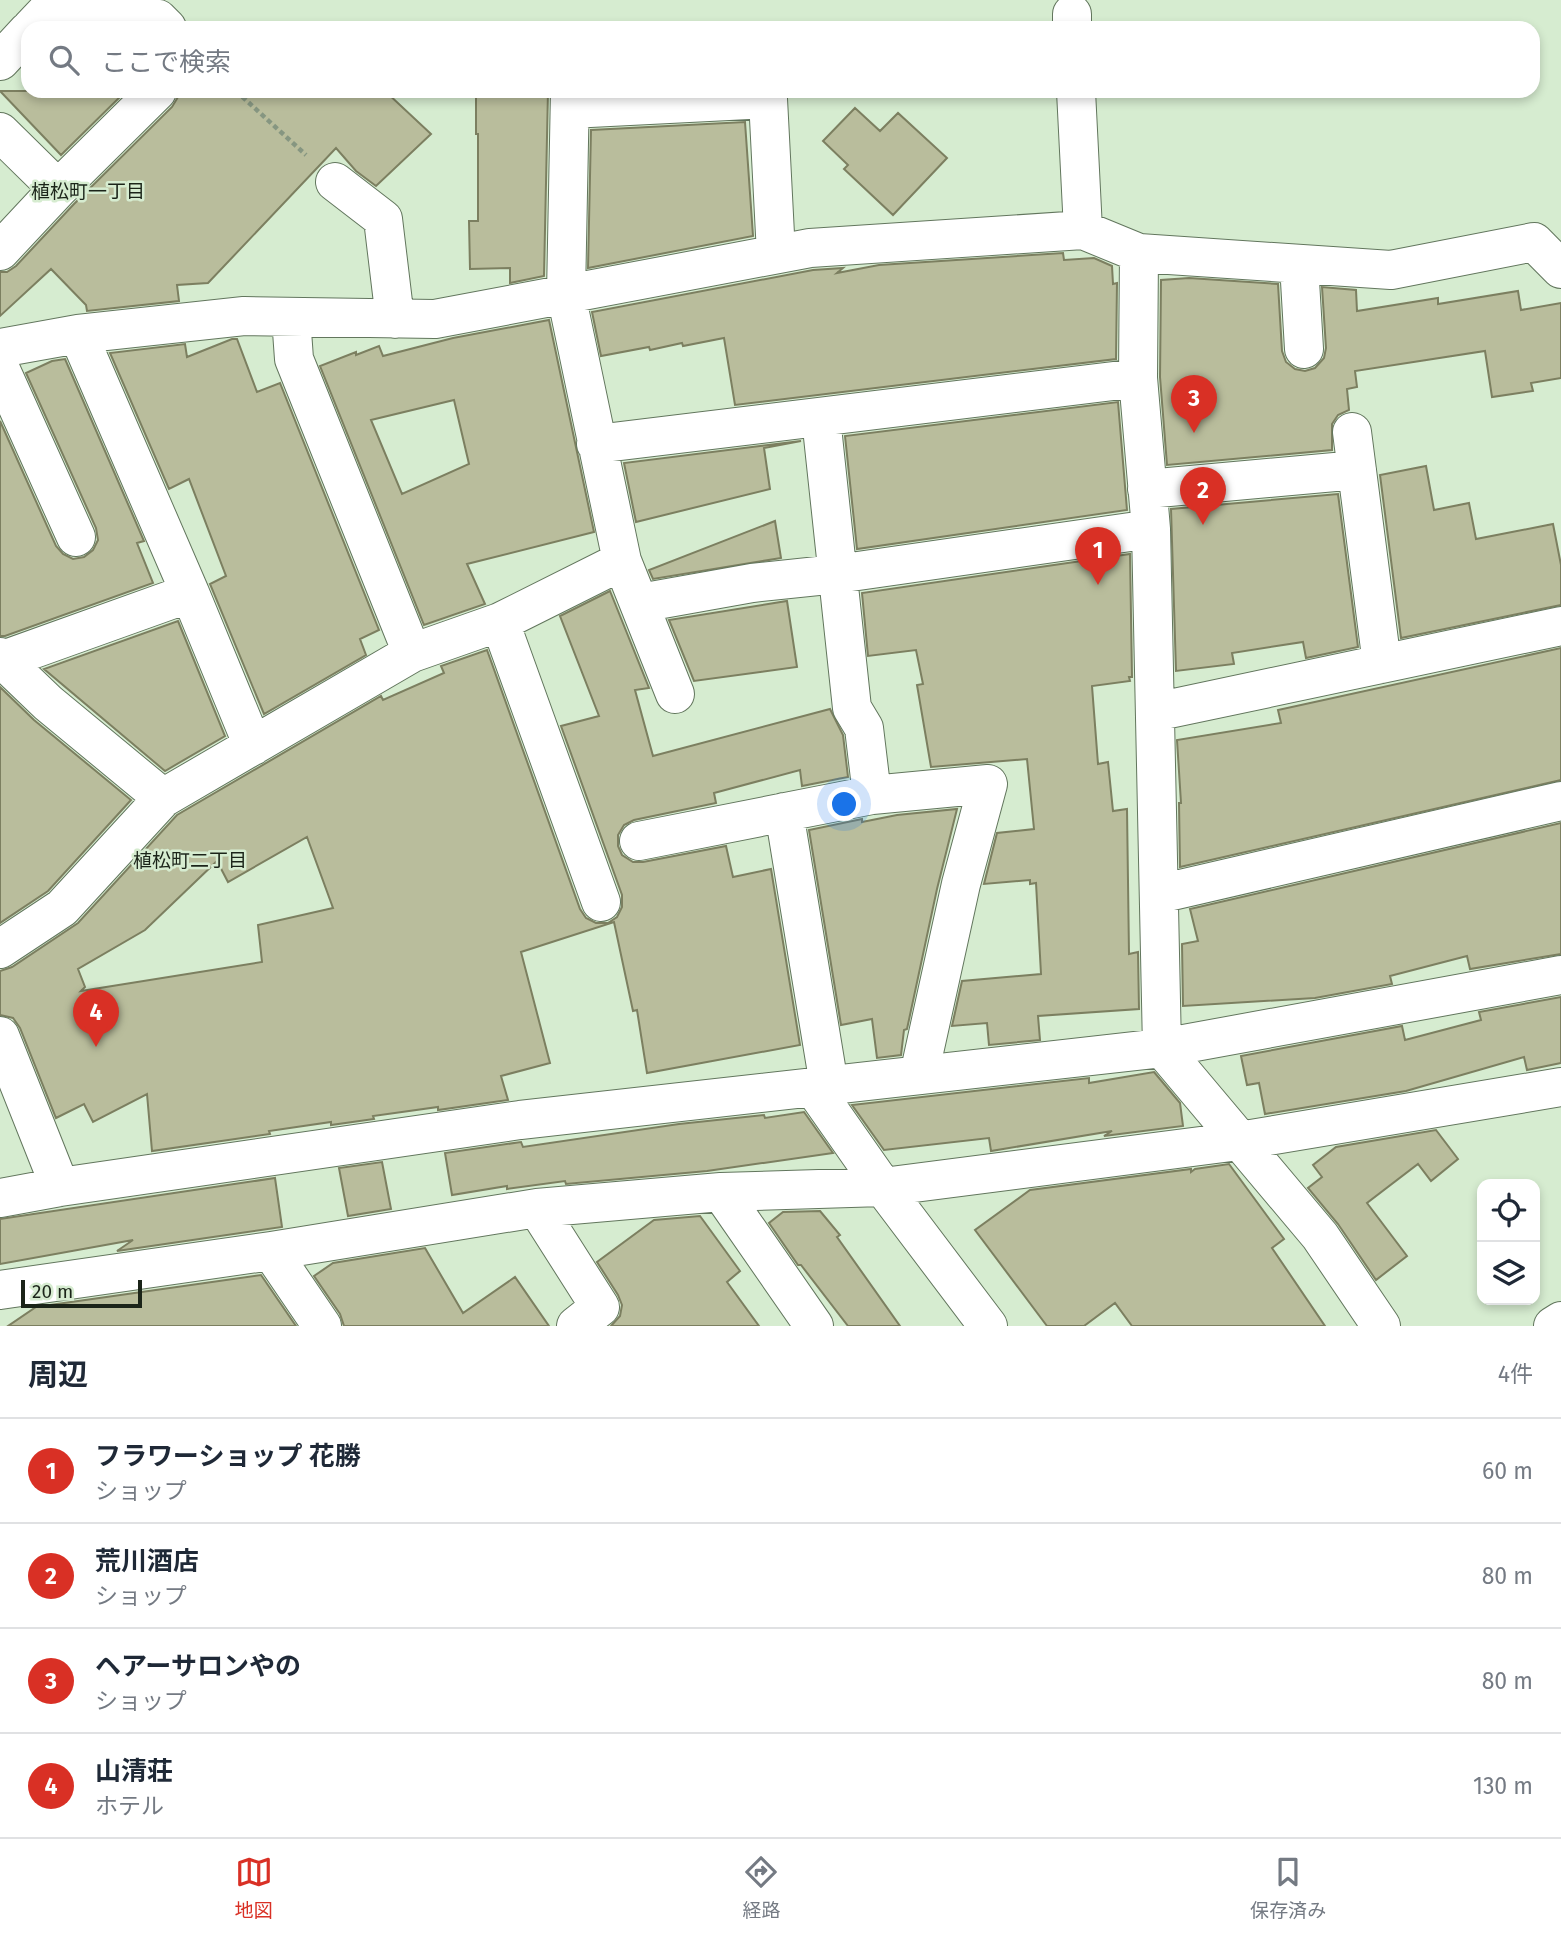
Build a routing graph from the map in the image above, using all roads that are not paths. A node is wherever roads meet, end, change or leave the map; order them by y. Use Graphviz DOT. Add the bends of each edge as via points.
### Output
graph roads {
  1 [pos="77,21"];
  2 [pos="160,21"];
  3 [pos="21,39"];
  4 [pos="0,61"];
  5 [pos="151,98"];
  6 [pos="1076,98"];
  7 [pos="570,100"];
  8 [pos="0,132"];
  9 [pos="335,182"];
  10 [pos="58,189"];
  11 [pos="1083,230"];
  12 [pos="1548,240"];
  13 [pos="0,251"];
  14 [pos="1139,253"];
  15 [pos="776,254"];
  16 [pos="1299,264"];
  17 [pos="1561,270"];
  18 [pos="565,294"];
  19 [pos="291,317"];
  20 [pos="395,318"];
  21 [pos="78,334"];
  22 [pos="0,348"];
  23 [pos="1304,349"];
  24 [pos="0,368"];
  25 [pos="1138,378"];
  26 [pos="821,418"];
  27 [pos="1352,432"];
  28 [pos="596,444"];
  29 [pos="1357,470"];
  30 [pos="1147,489"];
  31 [pos="1151,529"];
  32 [pos="76,537"];
  33 [pos="622,561"];
  34 [pos="837,574"];
  35 [pos="190,593"];
  36 [pos="640,603"];
  37 [pos="500,622"];
  38 [pos="1561,626"];
  39 [pos="412,653"];
  40 [pos="1,659"];
  41 [pos="1382,664"];
  42 [pos="674,694"];
  43 [pos="1155,712"];
  44 [pos="253,746"];
  45 [pos="872,795"];
  46 [pos="163,798"];
  47 [pos="1561,801"];
  48 [pos="784,812"];
  49 [pos="639,841"];
  50 [pos="1158,894"];
  51 [pos="601,902"];
  52 [pos="0,948"];
  53 [pos="1561,975"];
  54 [pos="0,1036"];
  55 [pos="1162,1048"];
  56 [pos="919,1075"];
  57 [pos="821,1086"];
  58 [pos="1561,1087"];
  59 [pos="1239,1141"];
  60 [pos="60,1187"];
  61 [pos="883,1187"];
  62 [pos="721,1192"];
  63 [pos="0,1198"];
  64 [pos="537,1208"];
  65 [pos="271,1251"];
  66 [pos="0,1290"];
  67 [pos="1561,1321"];
  68 [pos="322,1326"];
  69 [pos="576,1326"];
  70 [pos="814,1326"];
  71 [pos="988,1326"];
  72 [pos="1381,1326"];
  73 [pos="1553,1326"];
  1 -- 2 [label="street"];
  3 -- 4 [label="street"];
  5 -- 10 [label="street"];
  6 -- 11 [label="street"];
  7 -- 15 [label="street" via="768,99"];
  7 -- 18 [label="street"];
  8 -- 10 [label="street"];
  9 -- 20 [label="street" via="383,219"];
  10 -- 13 [label="street"];
  11 -- 14 [label="street"];
  11 -- 15 [label="street"];
  12 -- 16 [label="street" via="1391,270"];
  12 -- 17 [label="street"];
  14 -- 16 [label="street"];
  14 -- 25 [label="street"];
  15 -- 18 [label="street"];
  16 -- 23 [label="street"];
  18 -- 20 [label="street" via="435,319"];
  18 -- 28 [label="street"];
  19 -- 20 [label="street"];
  19 -- 21 [label="street" via="244,316"];
  19 -- 39 [label="street" via="295,359"];
  21 -- 22 [label="street"];
  21 -- 35 [label="street"];
  24 -- 32 [label="street"];
  25 -- 26 [label="street"];
  25 -- 30 [label="street"];
  26 -- 28 [label="street"];
  26 -- 34 [label="street"];
  27 -- 29 [label="street"];
  28 -- 33 [label="street"];
  29 -- 30 [label="street"];
  29 -- 41 [label="street"];
  30 -- 31 [label="street"];
  31 -- 34 [label="street"];
  31 -- 43 [label="street"];
  33 -- 36 [label="street"];
  33 -- 37 [label="street"];
  34 -- 36 [label="street"];
  34 -- 45 [label="street" via="852,708 864,728"];
  35 -- 40 [label="street"];
  35 -- 44 [label="street"];
  36 -- 42 [label="street"];
  37 -- 39 [label="street"];
  37 -- 51 [label="street"];
  38 -- 41 [label="street"];
  39 -- 44 [label="street"];
  40 -- 46 [label="street"];
  41 -- 43 [label="street"];
  43 -- 50 [label="street"];
  44 -- 46 [label="street"];
  45 -- 48 [label="street"];
  45 -- 56 [label="street" via="988,784"];
  46 -- 52 [label="street" via="62,908"];
  47 -- 50 [label="street"];
  48 -- 49 [label="street"];
  48 -- 57 [label="street"];
  50 -- 55 [label="street"];
  53 -- 55 [label="street"];
  54 -- 60 [label="street"];
  55 -- 56 [label="street"];
  55 -- 59 [label="street"];
  56 -- 57 [label="street"];
  57 -- 60 [label="street" via="520,1120"];
  57 -- 61 [label="street"];
  58 -- 59 [label="street"];
  59 -- 61 [label="street"];
  59 -- 72 [label="street" via="1320,1236"];
  60 -- 63 [label="street"];
  61 -- 62 [label="street"];
  61 -- 71 [label="street"];
  62 -- 64 [label="street"];
  62 -- 70 [label="street"];
  64 -- 65 [label="street"];
  64 -- 69 [label="street" via="600,1307"];
  65 -- 66 [label="street"];
  65 -- 68 [label="street"];
  67 -- 73 [label="street"];
}
